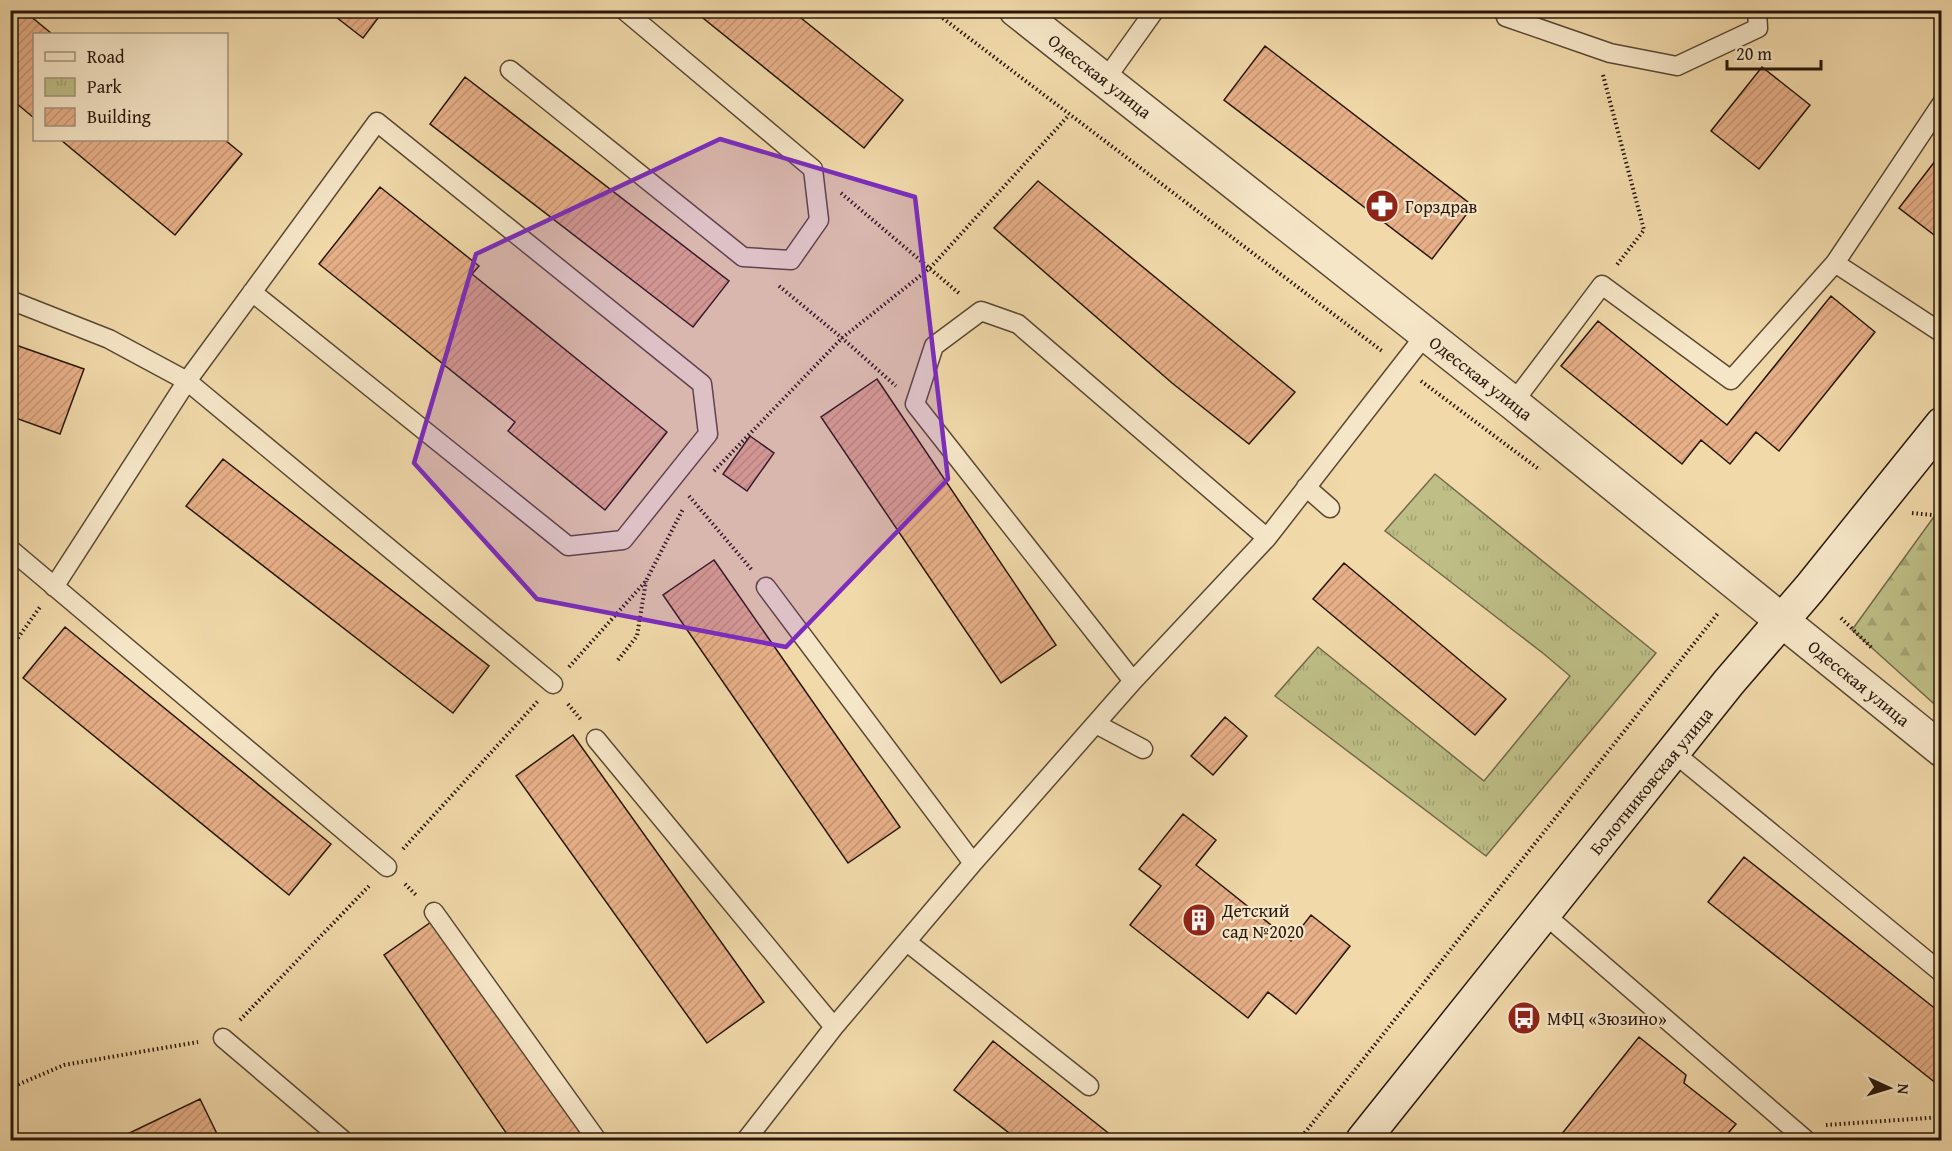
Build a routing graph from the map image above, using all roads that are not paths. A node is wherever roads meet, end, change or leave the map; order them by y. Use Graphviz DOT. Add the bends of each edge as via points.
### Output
graph roads {
  1 [pos="624,10"];
  2 [pos="1016,10"];
  3 [pos="1155,10"];
  4 [pos="1504,10"];
  5 [pos="1757,10"];
  6 [pos="510,70"];
  7 [pos="1105,80"];
  8 [pos="1941,103"];
  9 [pos="1835,263"];
  10 [pos="252,292"];
  11 [pos="10,300"];
  12 [pos="1941,333"];
  13 [pos="1426,334"];
  14 [pos="187,381"];
  15 [pos="1513,403"];
  16 [pos="1941,424"];
  17 [pos="1306,487"];
  18 [pos="1330,508"];
  19 [pos="1267,537"];
  20 [pos="10,549"];
  21 [pos="54,587"];
  22 [pos="766,587"];
  23 [pos="1781,621"];
  24 [pos="1133,681"];
  25 [pos="553,684"];
  26 [pos="1096,724"];
  27 [pos="596,739"];
  28 [pos="1143,749"];
  29 [pos="1941,750"];
  30 [pos="1673,752"];
  31 [pos="973,863"];
  32 [pos="387,867"];
  33 [pos="434,912"];
  34 [pos="1544,914"];
  35 [pos="907,942"];
  36 [pos="1941,973"];
  37 [pos="834,1027"];
  38 [pos="223,1038"];
  39 [pos="1089,1086"];
  40 [pos="1784,1134"];
  41 [pos="340,1140"];
  42 [pos="597,1140"];
  43 [pos="746,1140"];
  44 [pos="1363,1140"];
  45 [pos="1806,1140"];
  1 -- 6 [label="lane" via="813,169 819,220 791,260 743,257"];
  2 -- 7 [label="street, Одесская улица"];
  3 -- 7 [label="lane"];
  4 -- 5 [label="lane" via="1506,17 1610,52 1677,66 1758,28"];
  7 -- 13 [label="street, Одесская улица"];
  8 -- 9 [label="lane"];
  9 -- 12 [label="lane"];
  9 -- 15 [label="lane" via="1731,380 1602,285"];
  10 -- 10 [label="lane" via="568,546 623,540 708,434 702,384 377,122"];
  10 -- 14 [label="lane"];
  11 -- 14 [label="lane" via="109,339"];
  13 -- 15 [label="street, Одесская улица"];
  13 -- 17 [label="lane"];
  14 -- 21 [label="lane"];
  14 -- 25 [label="lane"];
  15 -- 23 [label="street, Одесская улица"];
  16 -- 23 [label="street, Болотниковская улица"];
  17 -- 18 [label="lane"];
  17 -- 19 [label="lane"];
  19 -- 24 [label="lane"];
  19 -- 24 [label="lane" via="1018,324 981,311 934,346 915,404"];
  20 -- 21 [label="lane"];
  21 -- 32 [label="lane"];
  22 -- 31 [label="lane"];
  23 -- 29 [label="street, Одесская улица"];
  23 -- 30 [label="street, Болотниковская улица"];
  24 -- 26 [label="lane"];
  26 -- 28 [label="lane"];
  26 -- 31 [label="lane"];
  27 -- 37 [label="lane"];
  30 -- 34 [label="street, Болотниковская улица"];
  30 -- 36 [label="lane"];
  31 -- 35 [label="lane"];
  33 -- 42 [label="lane"];
  34 -- 40 [label="lane"];
  34 -- 44 [label="street, Болотниковская улица"];
  35 -- 37 [label="lane"];
  35 -- 39 [label="lane"];
  37 -- 43 [label="lane"];
  38 -- 41 [label="lane"];
  40 -- 45 [label="lane"];
}
